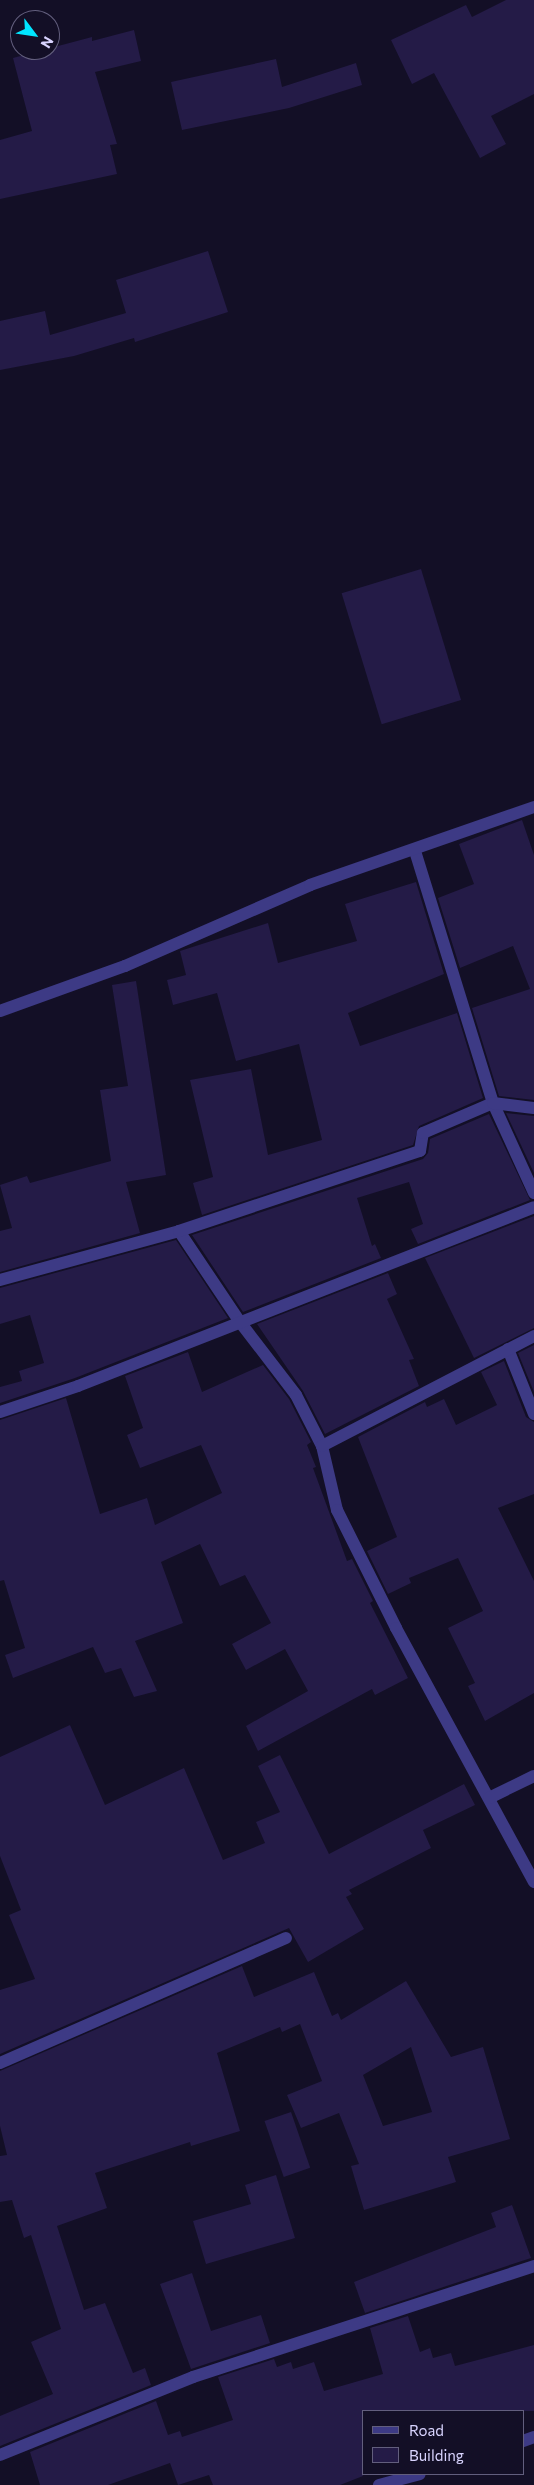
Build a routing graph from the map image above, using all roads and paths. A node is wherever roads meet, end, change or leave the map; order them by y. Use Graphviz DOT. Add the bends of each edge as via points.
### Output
graph roads {
  1 [pos="534,807"];
  2 [pos="415,851"];
  3 [pos="0,1011"];
  4 [pos="493,1103"];
  5 [pos="534,1108"];
  6 [pos="534,1193"];
  7 [pos="534,1207"];
  8 [pos="179,1232"];
  9 [pos="0,1280"];
  10 [pos="240,1322"];
  11 [pos="534,1336"];
  12 [pos="508,1349"];
  13 [pos="0,1412"];
  14 [pos="534,1414"];
  15 [pos="322,1446"];
  16 [pos="534,1776"];
  17 [pos="489,1798"];
  18 [pos="534,1882"];
  19 [pos="286,1938"];
  20 [pos="0,2063"];
  21 [pos="534,2266"];
  22 [pos="0,2455"];
  23 [pos="416,2475"];
  24 [pos="378,2485"];
  1 -- 2 [label="street"];
  2 -- 3 [label="street" via="310,886 125,966"];
  2 -- 4 [label="street"];
  4 -- 5 [label="street"];
  4 -- 6 [label="street"];
  4 -- 8 [label="street" via="423,1133 420,1151"];
  7 -- 10 [label="street"];
  8 -- 9 [label="street"];
  8 -- 10 [label="street"];
  10 -- 13 [label="street" via="78,1386"];
  10 -- 15 [label="street" via="296,1395"];
  11 -- 12 [label="street"];
  12 -- 14 [label="street"];
  12 -- 15 [label="street"];
  15 -- 17 [label="street" via="336,1510"];
  16 -- 17 [label="street"];
  17 -- 18 [label="street"];
  19 -- 20 [label="street"];
  21 -- 22 [label="street" via="193,2377"];
  23 -- 24 [label="street"];
}
